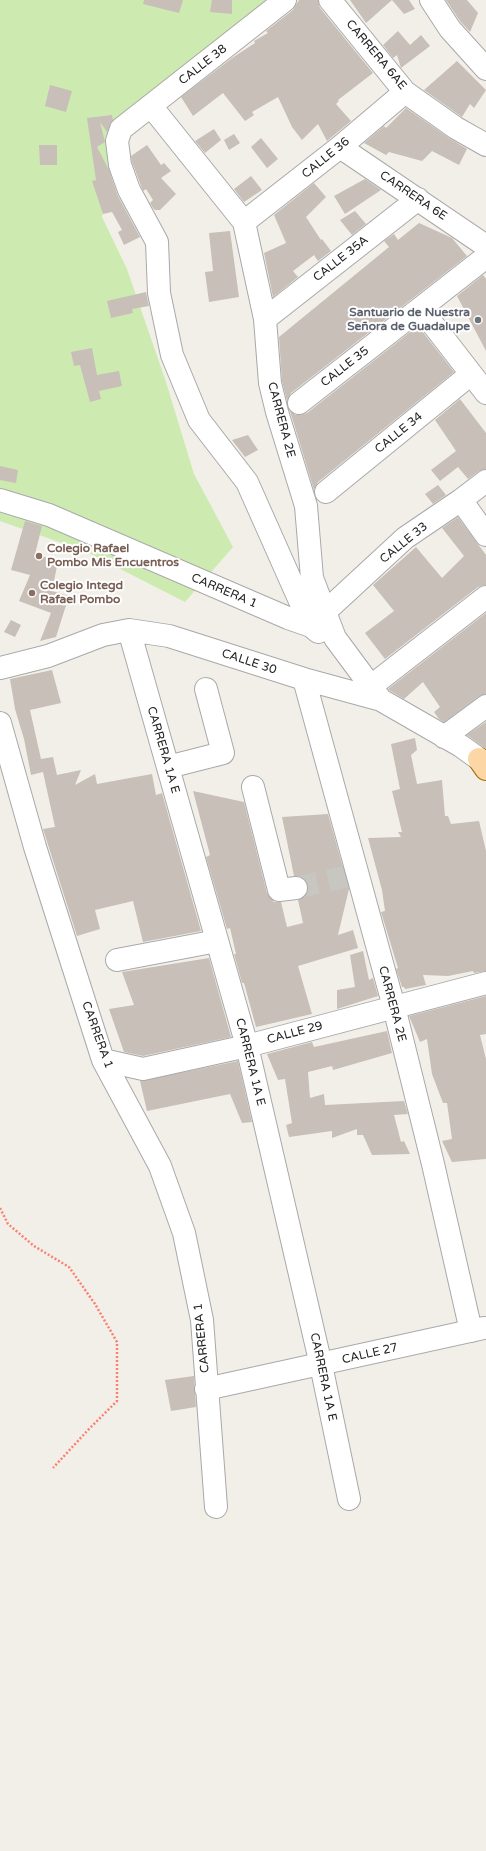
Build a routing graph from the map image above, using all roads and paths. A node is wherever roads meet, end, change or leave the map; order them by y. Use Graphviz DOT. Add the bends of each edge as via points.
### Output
graph roads {
  1 [pos="285,0"];
  2 [pos="330,0"];
  3 [pos="432,0"];
  4 [pos="486,69"];
  5 [pos="405,92"];
  6 [pos="151,106"];
  7 [pos="486,145"];
  8 [pos="340,147"];
  9 [pos="418,199"];
  10 [pos="244,222"];
  11 [pos="486,246"];
  12 [pos="486,257"];
  13 [pos="421,309"];
  14 [pos="265,319"];
  15 [pos="471,374"];
  16 [pos="486,393"];
  17 [pos="299,403"];
  18 [pos="486,480"];
  19 [pos="326,492"];
  20 [pos="0,500"];
  21 [pos="461,500"];
  22 [pos="486,535"];
  23 [pos="486,597"];
  24 [pos="320,621"];
  25 [pos="129,630"];
  26 [pos="0,668"];
  27 [pos="304,679"];
  28 [pos="206,689"];
  29 [pos="376,693"];
  30 [pos="486,706"];
  31 [pos="0,723"];
  32 [pos="444,737"];
  33 [pos="484,763"];
  34 [pos="168,767"];
  35 [pos="252,787"];
  36 [pos="296,888"];
  37 [pos="217,941"];
  38 [pos="117,960"];
  39 [pos="486,983"];
  40 [pos="394,1008"];
  41 [pos="247,1046"];
  42 [pos="103,1060"];
  43 [pos="0,1208"];
  44 [pos="479,1329"];
  45 [pos="321,1365"];
  46 [pos="206,1389"];
  47 [pos="53,1468"];
  48 [pos="349,1499"];
  49 [pos="216,1507"];
  1 -- 6 [label="street, CALLE 38"];
  2 -- 5 [label="street, CARRERA 6AE"];
  3 -- 4 [label="street" via="450,28"];
  5 -- 7 [label="street, CARRERA 6AE" via="456,128"];
  5 -- 8 [label="street, CALLE 36"];
  6 -- 10 [label="street, CARRERA 2E"];
  6 -- 24 [label="street, CALLE 38" via="121,129 117,141 120,166 129,190 157,242 159,293 172,354 198,420 247,482"];
  8 -- 9 [label="street, CARRERA 6E"];
  8 -- 10 [label="street, CALLE 36"];
  9 -- 11 [label="street, CARRERA 6E"];
  9 -- 14 [label="street, CALLE 35A"];
  10 -- 14 [label="street, CARRERA 2E"];
  12 -- 13 [label="street, CALLE 35"];
  13 -- 15 [label="street"];
  13 -- 17 [label="street, CALLE 35"];
  14 -- 24 [label="street, CARRERA 2E" via="270,384 306,506 312,578"];
  15 -- 16 [label="street"];
  15 -- 19 [label="street, CALLE 34"];
  18 -- 21 [label="street, CALLE 33"];
  20 -- 24 [label="street, CARRERA 1" via="49,515 288,618"];
  21 -- 22 [label="street"];
  21 -- 24 [label="street, CALLE 33" via="405,538"];
  23 -- 29 [label="street"];
  24 -- 29 [label="street, CARRERA 2E"];
  25 -- 26 [label="street, CALLE 30" via="103,635 48,656"];
  25 -- 27 [label="street, CALLE 30" via="169,636"];
  25 -- 34 [label="street, CARRERA 1A E"];
  27 -- 29 [label="street, CALLE 30"];
  27 -- 40 [label="street, CARRERA 2E" via="353,875"];
  28 -- 34 [label="street" via="223,753"];
  29 -- 32 [label="street, CALLE 30"];
  30 -- 32 [label="street"];
  31 -- 42 [label="street, CARRERA 1" via="35,847"];
  32 -- 33 [label="street, CALLE 30"];
  34 -- 37 [label="street, CARRERA 1A E"];
  35 -- 36 [label="street" via="279,890"];
  37 -- 38 [label="street"];
  37 -- 41 [label="street, CARRERA 1A E"];
  39 -- 40 [label="street, CALLE 29"];
  40 -- 41 [label="street, CALLE 29"];
  40 -- 44 [label="street, CARRERA 2E" via="433,1164"];
  41 -- 42 [label="street, CALLE 29" via="143,1069"];
  41 -- 45 [label="street, CARRERA 1A E"];
  42 -- 46 [label="street, CARRERA 1" via="160,1166 184,1233 202,1320"];
  43 -- 47 [label="path" via="8,1224 34,1246 69,1267 118,1342 117,1402"];
  44 -- 45 [label="street, CALLE 27"];
  45 -- 46 [label="street, CALLE 27"];
  45 -- 48 [label="street, CARRERA 1A E"];
  46 -- 49 [label="street, CARRERA 1"];
}
